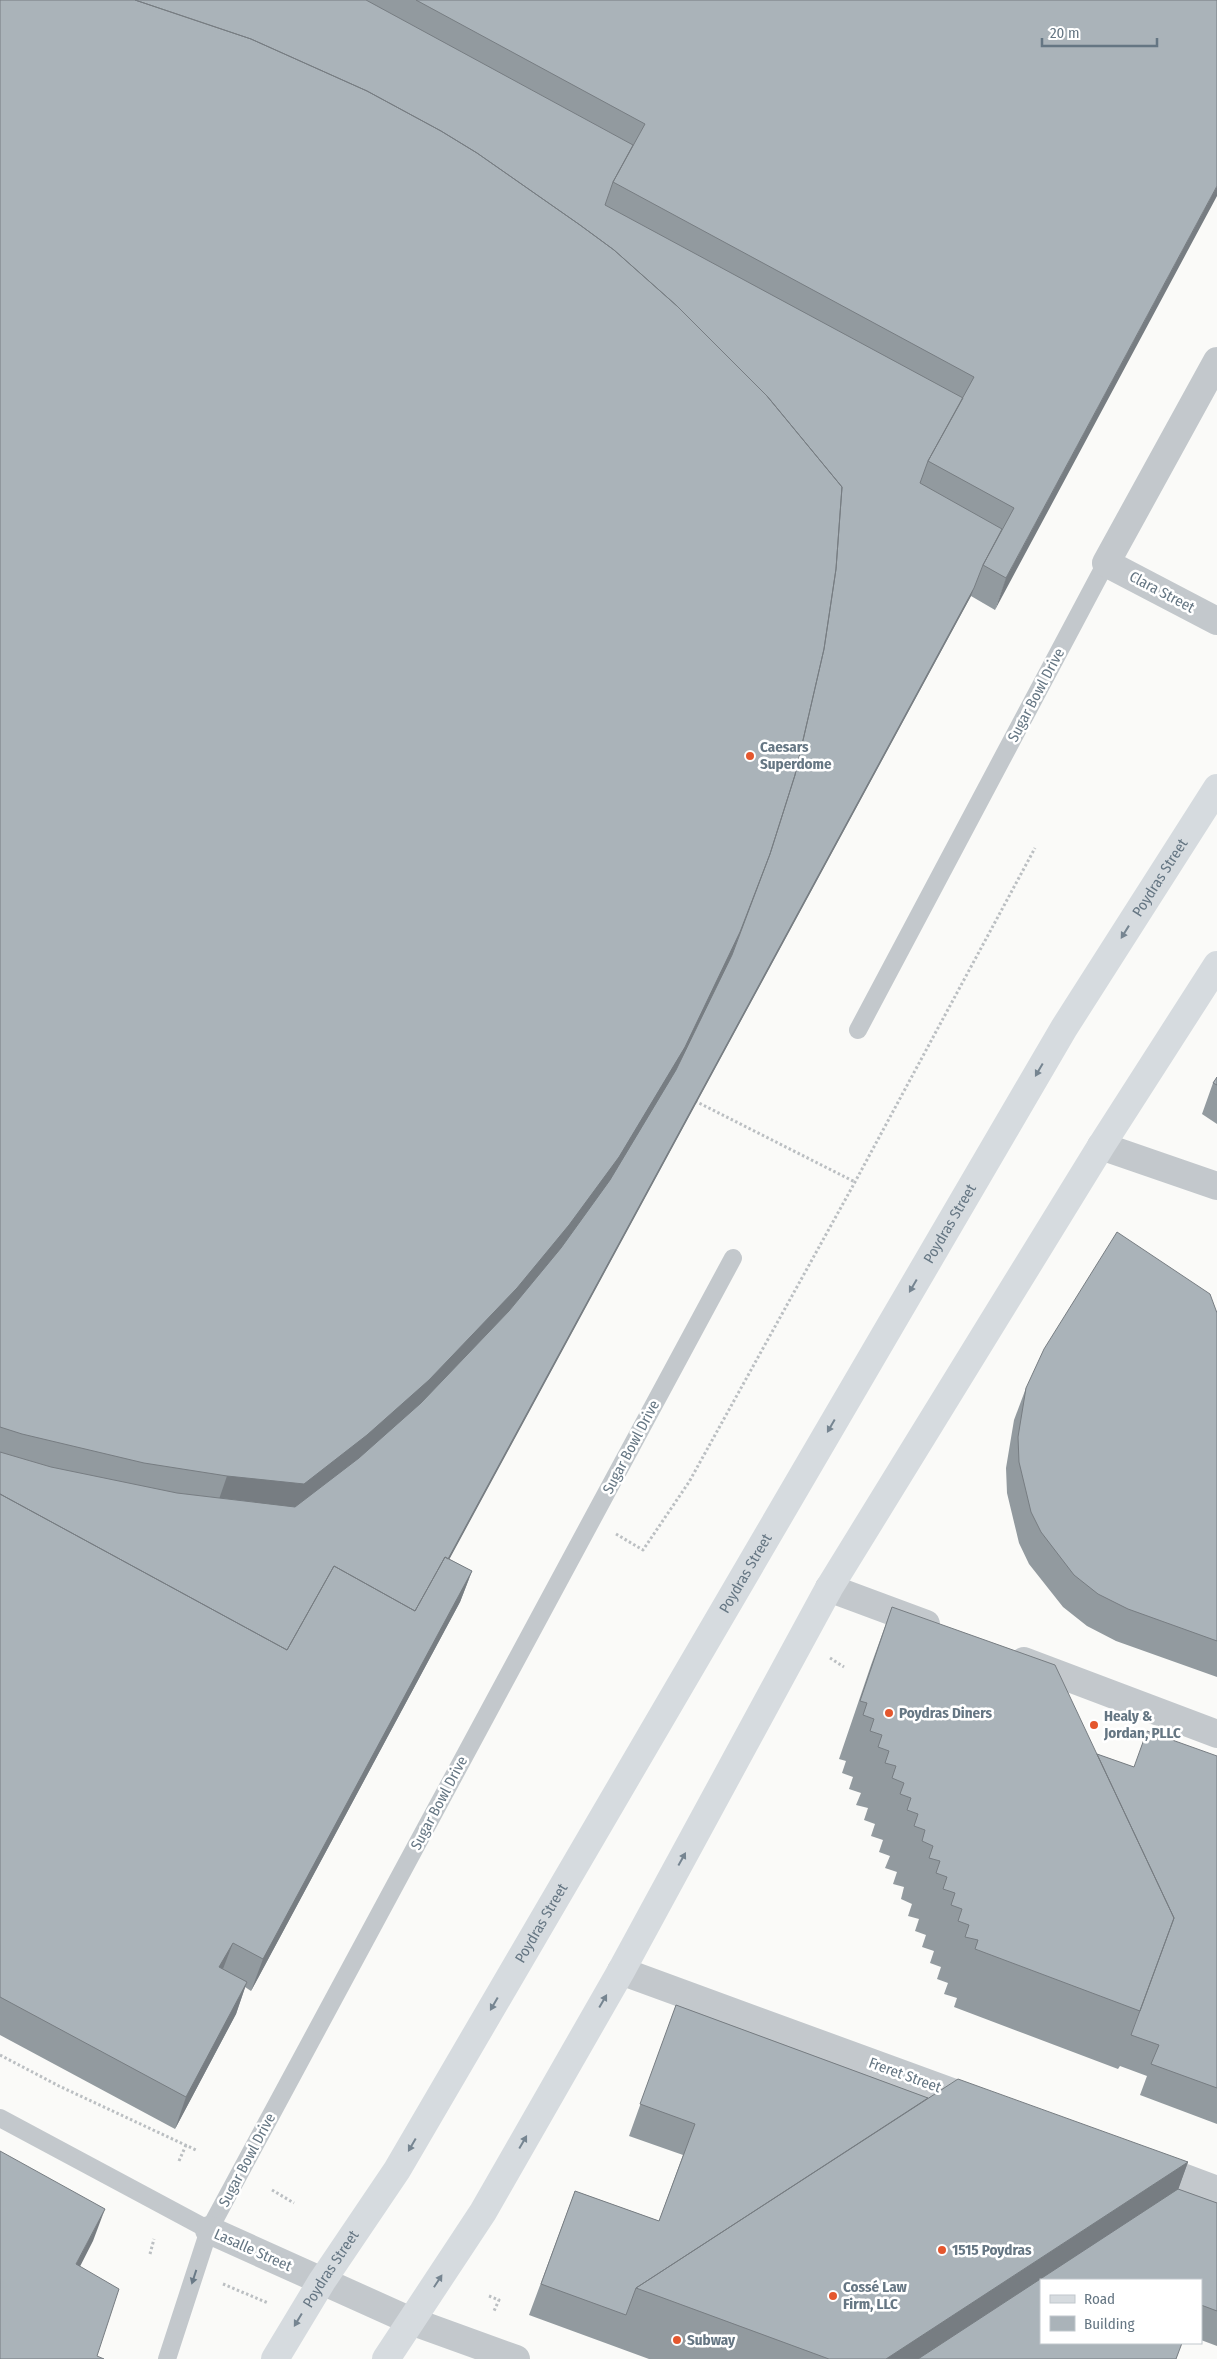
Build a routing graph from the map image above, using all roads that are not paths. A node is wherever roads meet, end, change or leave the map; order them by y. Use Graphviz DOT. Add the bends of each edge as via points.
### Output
graph roads {
  1 [pos="1217,361"];
  2 [pos="1106,563"];
  3 [pos="1217,621"];
  4 [pos="1217,788"];
  5 [pos="1217,965"];
  6 [pos="858,1030"];
  7 [pos="1101,1146"];
  8 [pos="1217,1186"];
  9 [pos="733,1258"];
  10 [pos="829,1588"];
  11 [pos="947,1632"];
  12 [pos="1003,1653"];
  13 [pos="1217,1734"];
  14 [pos="621,1971"];
  15 [pos="1003,2111"];
  16 [pos="0,2118"];
  17 [pos="1124,2155"];
  18 [pos="1217,2190"];
  19 [pos="209,2230"];
  20 [pos="322,2281"];
  21 [pos="411,2322"];
  22 [pos="167,2359"];
  23 [pos="275,2359"];
  24 [pos="386,2359"];
  25 [pos="516,2359"];
  1 -- 2 [label="street, Sugar Bowl Drive"];
  2 -- 3 [label="street, Clara Street"];
  2 -- 6 [label="lane, Sugar Bowl Drive"];
  4 -- 20 [label="main road, Poydras Street, one-way" via="1064,1028 397,2170"];
  5 -- 7 [label="main road"];
  7 -- 8 [label="street"];
  7 -- 10 [label="main road"];
  9 -- 19 [label="lane, Sugar Bowl Drive"];
  10 -- 11 [label="street"];
  14 -- 10 [label="main road, one-way"];
  12 -- 13 [label="street"];
  14 -- 15 [label="street, Freret Street"];
  21 -- 14 [label="main road, one-way" via="482,2212"];
  16 -- 19 [label="lane, Lasalle Street"];
  17 -- 18 [label="street"];
  19 -- 20 [label="street, Lasalle Street"];
  19 -- 22 [label="lane, Sugar Bowl Drive, one-way"];
  20 -- 21 [label="street, Lasalle Street"];
  20 -- 23 [label="main road, Poydras Street, one-way"];
  21 -- 24 [label="main road"];
  21 -- 25 [label="street, Lasalle Street"];
}
